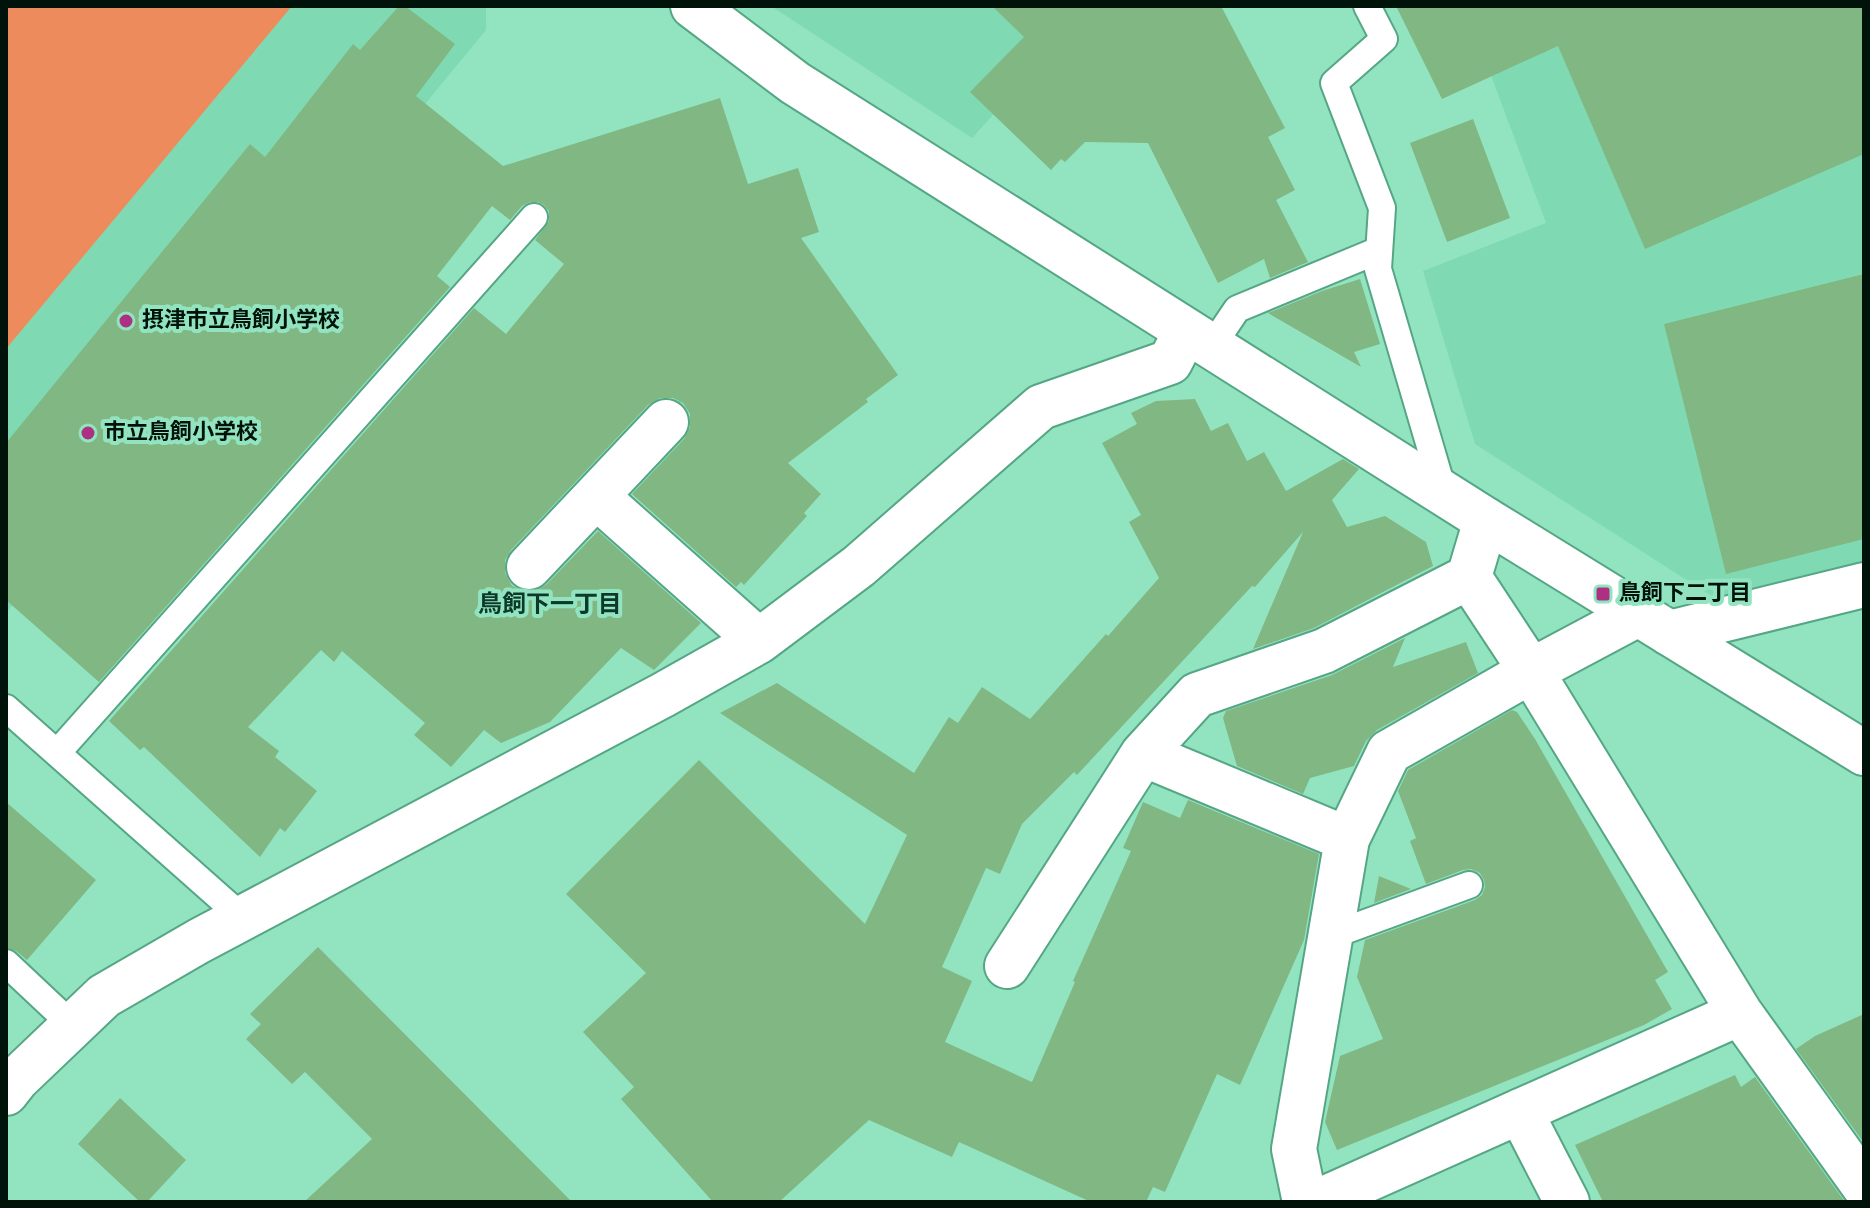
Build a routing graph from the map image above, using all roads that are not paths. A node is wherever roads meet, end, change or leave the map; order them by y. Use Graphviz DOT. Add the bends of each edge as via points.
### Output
graph roads {
  1 [pos="693,6"];
  2 [pos="1367,6"];
  3 [pos="534,217"];
  4 [pos="1379,250"];
  5 [pos="1199,338"];
  6 [pos="666,422"];
  7 [pos="1444,494"];
  8 [pos="596,496"];
  9 [pos="1486,520"];
  10 [pos="529,567"];
  11 [pos="1469,577"];
  12 [pos="1864,585"];
  13 [pos="1654,623"];
  14 [pos="759,641"];
  15 [pos="1531,671"];
  16 [pos="6,708"];
  17 [pos="57,753"];
  18 [pos="1864,753"];
  19 [pos="1143,754"];
  20 [pos="1347,839"];
  21 [pos="1469,885"];
  22 [pos="243,918"];
  23 [pos="1330,936"];
  24 [pos="6,963"];
  25 [pos="1007,966"];
  26 [pos="1740,1013"];
  27 [pos="73,1026"];
  28 [pos="6,1093"];
  29 [pos="1520,1111"];
  30 [pos="1864,1186"];
  31 [pos="1305,1202"];
  32 [pos="1317,1202"];
  33 [pos="1567,1202"];
  1 -- 5 [label="street" via="795,83"];
  2 -- 4 [label="lane" via="1384,39 1334,83 1382,208"];
  3 -- 17 [label="lane"];
  4 -- 5 [label="lane" via="1237,309"];
  4 -- 7 [label="lane" via="1378,269"];
  5 -- 7 [label="street"];
  5 -- 14 [label="street" via="1170,362 1041,407 859,566"];
  6 -- 8 [label="street"];
  7 -- 9 [label="street"];
  8 -- 10 [label="street"];
  8 -- 14 [label="street"];
  9 -- 11 [label="street"];
  9 -- 13 [label="street"];
  11 -- 15 [label="street"];
  11 -- 19 [label="street" via="1324,651 1197,695"];
  12 -- 13 [label="street"];
  13 -- 15 [label="street"];
  13 -- 18 [label="street"];
  14 -- 22 [label="street"];
  15 -- 20 [label="street" via="1389,752"];
  15 -- 26 [label="street"];
  16 -- 17 [label="lane"];
  17 -- 22 [label="lane"];
  19 -- 20 [label="street"];
  19 -- 25 [label="street"];
  20 -- 23 [label="street"];
  21 -- 23 [label="lane"];
  22 -- 27 [label="street" via="104,996"];
  23 -- 31 [label="street" via="1294,1149"];
  24 -- 27 [label="lane"];
  26 -- 29 [label="street"];
  26 -- 30 [label="street"];
  27 -- 28 [label="street"];
  29 -- 32 [label="street"];
  29 -- 33 [label="street"];
}
